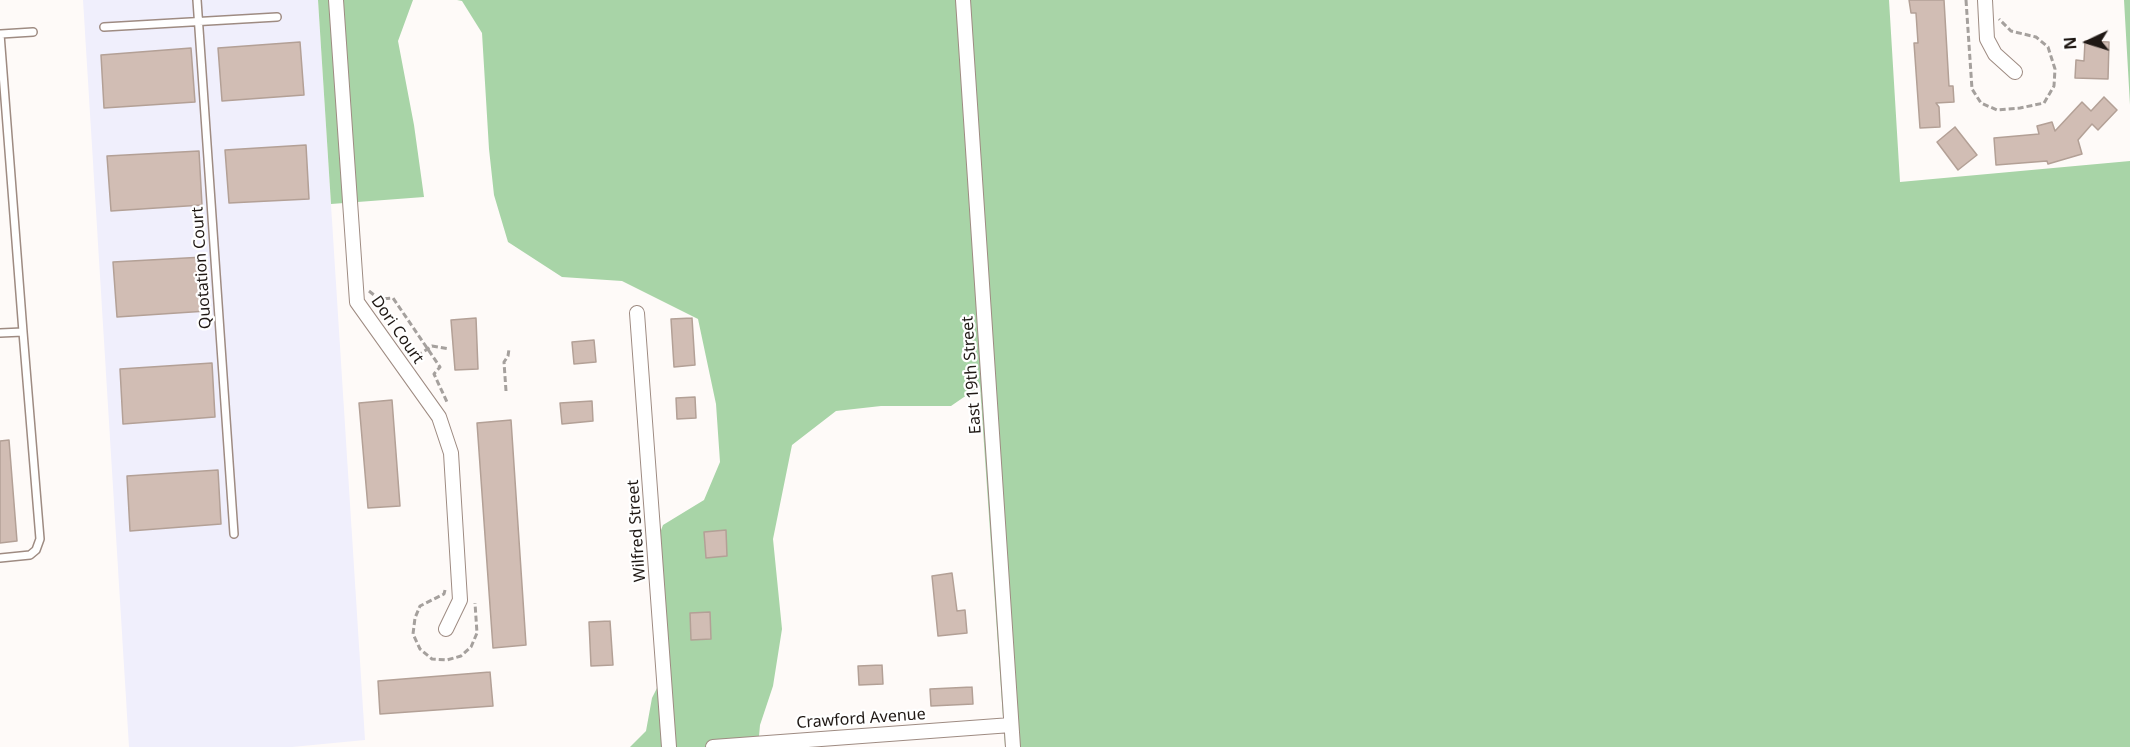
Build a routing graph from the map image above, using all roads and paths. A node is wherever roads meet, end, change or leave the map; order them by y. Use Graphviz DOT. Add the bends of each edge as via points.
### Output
graph roads {
  1 [pos="197,0"];
  2 [pos="336,0"];
  3 [pos="963,0"];
  4 [pos="1985,0"];
  5 [pos="277,17"];
  6 [pos="198,23"];
  7 [pos="104,27"];
  8 [pos="33,32"];
  9 [pos="0,34"];
  10 [pos="2015,72"];
  11 [pos="368,285"];
  12 [pos="637,313"];
  13 [pos="23,332"];
  14 [pos="0,333"];
  15 [pos="427,349"];
  16 [pos="449,349"];
  17 [pos="508,349"];
  18 [pos="417,356"];
  19 [pos="498,362"];
  20 [pos="504,362"];
  21 [pos="436,378"];
  22 [pos="420,391"];
  23 [pos="506,391"];
  24 [pos="448,404"];
  25 [pos="234,534"];
  26 [pos="0,558"];
  27 [pos="446,586"];
  28 [pos="474,599"];
  29 [pos="446,629"];
  30 [pos="1011,724"];
  31 [pos="669,747"];
  32 [pos="713,747"];
  33 [pos="1013,747"];
  1 -- 6 [label="lane, Quotation Court"];
  2 -- 22 [label="street, Dori Court" via="357,302"];
  3 -- 30 [label="street, East 19th Street"];
  4 -- 10 [label="street" via="1987,39 1995,54"];
  5 -- 6 [label="lane"];
  6 -- 7 [label="lane"];
  6 -- 25 [label="lane, Quotation Court"];
  8 -- 9 [label="lane"];
  9 -- 13 [label="lane"];
  11 -- 15 [label="path" via="379,299 393,298"];
  12 -- 31 [label="street, Wilfred Street"];
  13 -- 14 [label="lane"];
  13 -- 26 [label="lane" via="40,539 30,555"];
  15 -- 16 [label="path"];
  15 -- 18 [label="path"];
  15 -- 21 [label="path" via="440,368"];
  17 -- 20 [label="path"];
  19 -- 20 [label="path"];
  20 -- 23 [label="path"];
  21 -- 22 [label="path"];
  21 -- 24 [label="path"];
  22 -- 29 [label="street, Dori Court" via="439,417 451,453 460,600"];
  27 -- 28 [label="path" via="444,594 420,606 415,618 413,634 420,649 432,659 461,656 471,647 477,633"];
  30 -- 32 [label="street, Crawford Avenue"];
  30 -- 33 [label="street, East 19th Street"];
}
